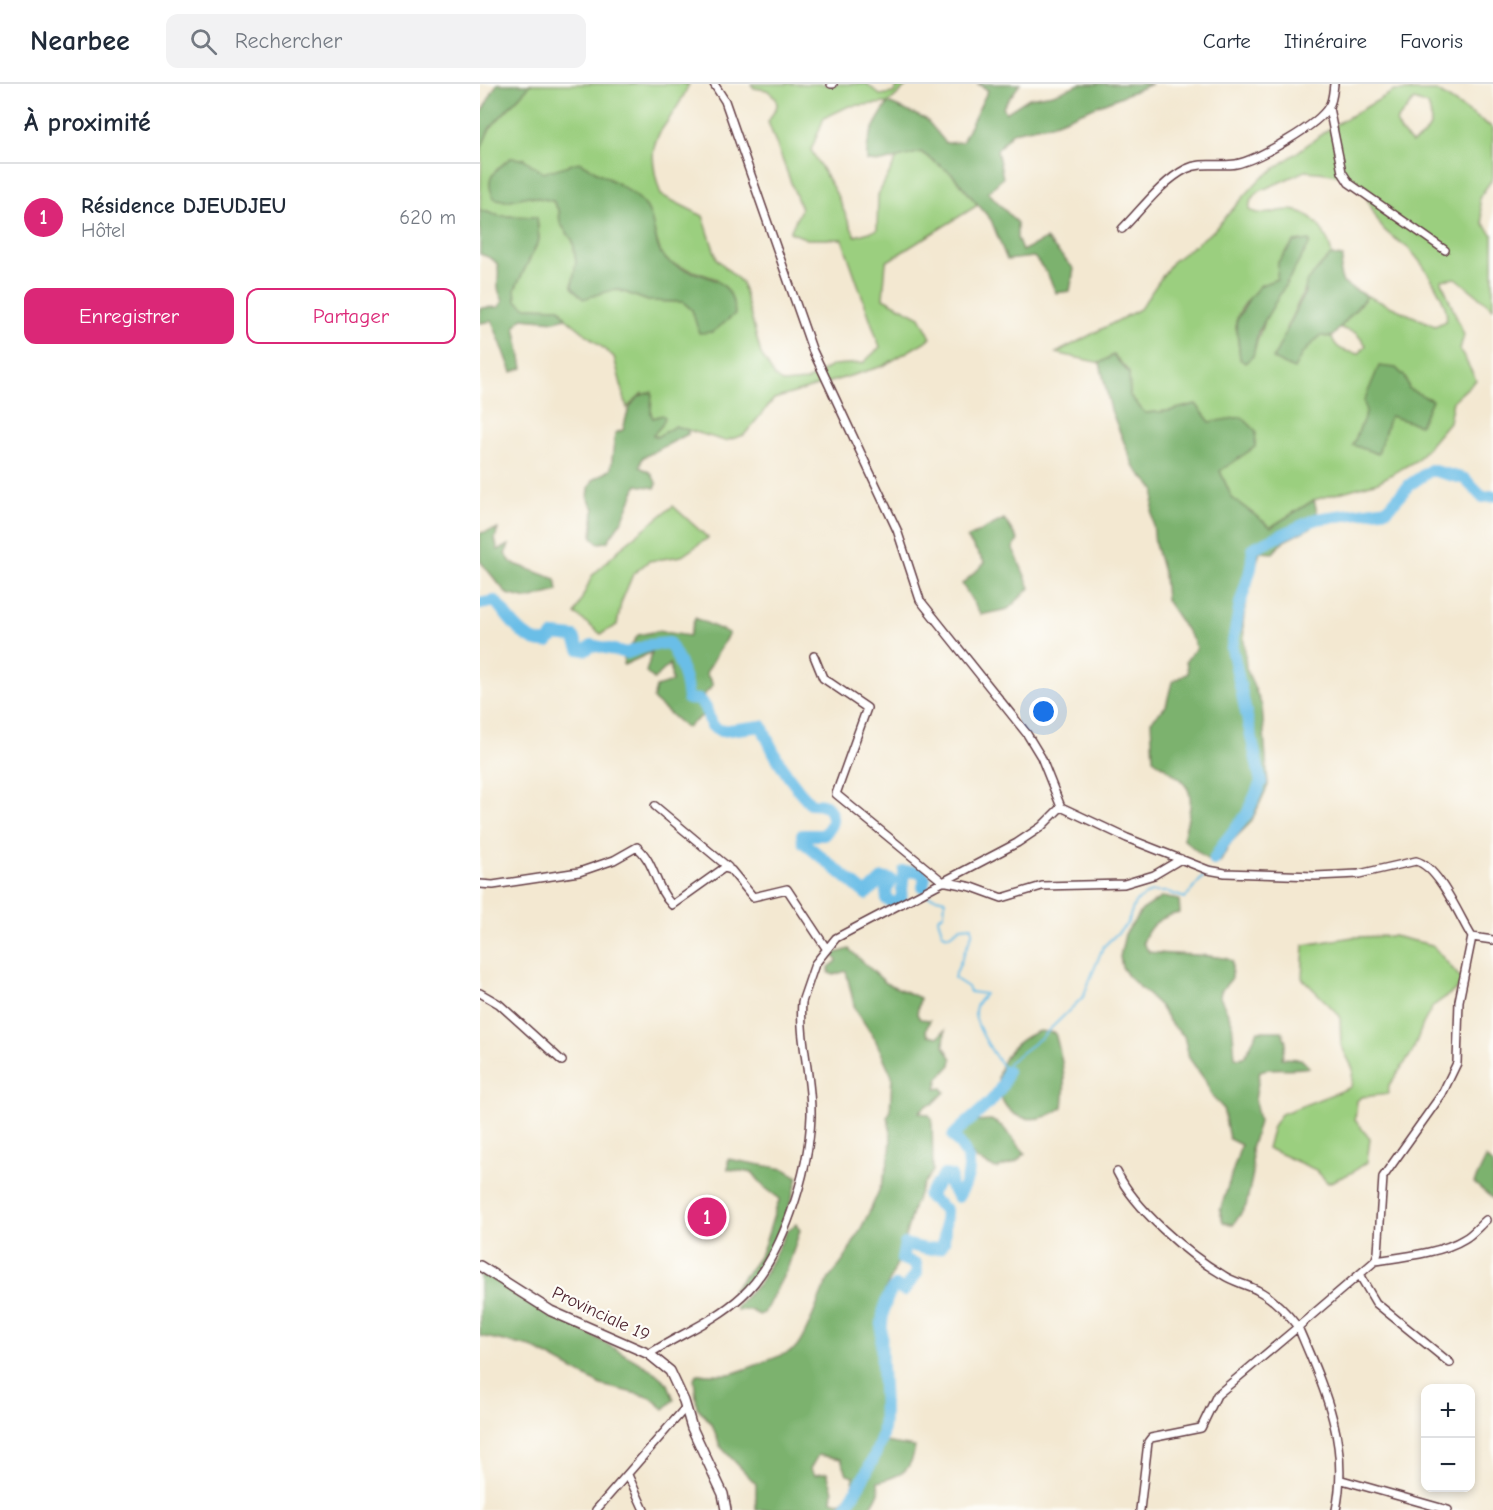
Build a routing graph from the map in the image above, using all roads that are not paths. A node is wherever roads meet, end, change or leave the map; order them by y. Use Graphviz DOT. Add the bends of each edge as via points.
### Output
graph roads {
  1 [pos="1334,84"];
  2 [pos="716,85"];
  3 [pos="1329,108"];
  4 [pos="1122,229"];
  5 [pos="1445,250"];
  6 [pos="814,656"];
  7 [pos="655,806"];
  8 [pos="1061,807"];
  9 [pos="1181,859"];
  10 [pos="728,867"];
  11 [pos="942,881"];
  12 [pos="480,884"];
  13 [pos="1473,937"];
  14 [pos="1493,940"];
  15 [pos="826,948"];
  16 [pos="480,993"];
  17 [pos="562,1061"];
  18 [pos="1117,1172"];
  19 [pos="1486,1220"];
  20 [pos="1375,1261"];
  21 [pos="480,1266"];
  22 [pos="1360,1276"];
  23 [pos="1298,1327"];
  24 [pos="649,1354"];
  25 [pos="1450,1363"];
  26 [pos="686,1407"];
  27 [pos="628,1475"];
  28 [pos="1342,1480"];
  29 [pos="596,1510"];
  30 [pos="644,1510"];
  31 [pos="726,1510"];
  32 [pos="1140,1510"];
  33 [pos="1336,1510"];
  34 [pos="1448,1510"];
  1 -- 3 [label="street"];
  2 -- 8 [label="street" via="812,349 897,530 920,600 1027,734"];
  3 -- 4 [label="street" via="1264,155 1238,164 1188,168"];
  3 -- 5 [label="street" via="1342,172 1349,183"];
  6 -- 11 [label="street" via="823,678 867,708 836,794"];
  7 -- 10 [label="street"];
  8 -- 9 [label="street"];
  8 -- 11 [label="street" via="1017,843"];
  9 -- 11 [label="street" via="1154,875 1124,884 1042,886 1002,898"];
  9 -- 13 [label="street" via="1226,873 1315,876 1359,874 1416,861 1424,863 1436,875"];
  10 -- 12 [label="street" via="672,904 661,891 648,858 637,847 579,872"];
  10 -- 15 [label="street" via="753,897 787,889"];
  11 -- 15 [label="street" via="849,930"];
  13 -- 14 [label="street"];
  13 -- 20 [label="street" via="1459,1001 1457,1063 1442,1094 1383,1177"];
  15 -- 24 [label="street" via="806,984 802,1002 811,1115 800,1182 781,1235 758,1278 742,1296 706,1322"];
  16 -- 17 [label="street" via="499,1004"];
  18 -- 23 [label="street" via="1129,1191 1184,1249 1225,1277 1259,1290"];
  19 -- 20 [label="street" via="1465,1239 1452,1244"];
  20 -- 22 [label="street"];
  21 -- 24 [label="main road, Provinciale 19" via="551,1311"];
  22 -- 23 [label="street"];
  22 -- 25 [label="street" via="1376,1303"];
  23 -- 28 [label="street" via="1338,1435"];
  23 -- 32 [label="street" via="1217,1395 1201,1428 1151,1438"];
  24 -- 26 [label="main road, Provinciale 19" via="670,1371"];
  26 -- 27 [label="street"];
  26 -- 31 [label="main road, Provinciale 19"];
  27 -- 29 [label="street"];
  27 -- 30 [label="street"];
  28 -- 33 [label="street"];
  28 -- 34 [label="street"];
}
